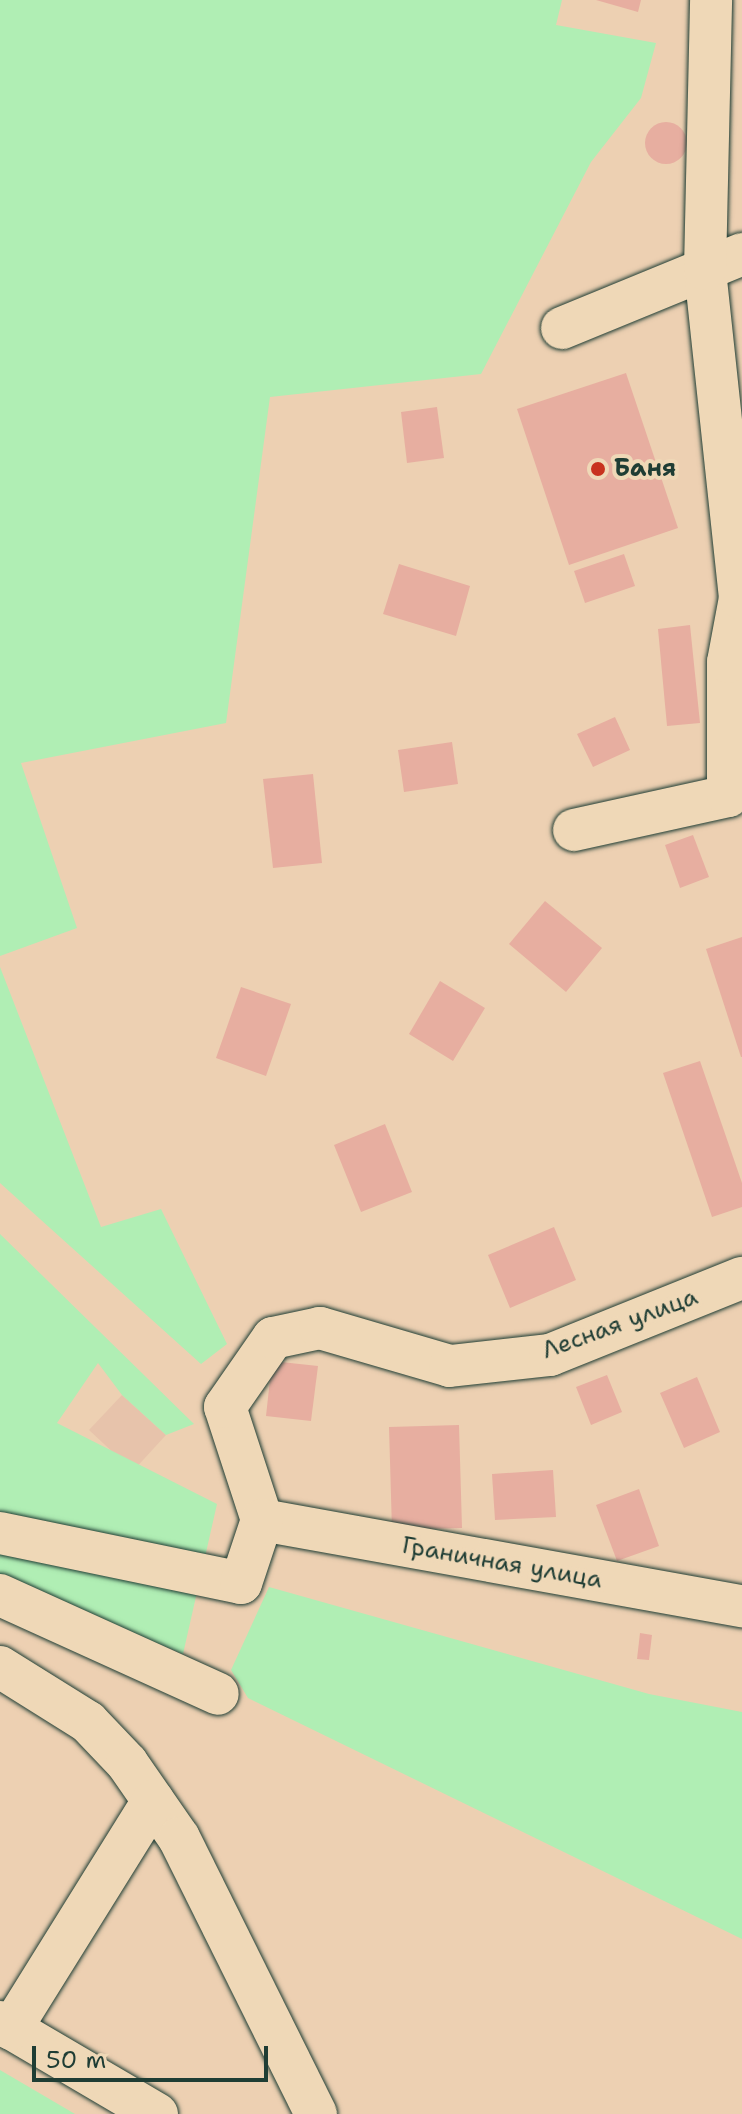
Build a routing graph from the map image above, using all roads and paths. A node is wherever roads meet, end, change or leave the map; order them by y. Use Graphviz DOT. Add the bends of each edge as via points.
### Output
graph roads {
  1 [pos="711,0"];
  2 [pos="723,261"];
  3 [pos="562,328"];
  4 [pos="574,830"];
  5 [pos="742,1278"];
  6 [pos="262,1520"];
  7 [pos="0,1533"];
  8 [pos="0,1595"];
  9 [pos="742,1606"];
  10 [pos="0,1667"];
  11 [pos="218,1694"];
  12 [pos="153,1801"];
  13 [pos="6,2026"];
  14 [pos="157,2114"];
  15 [pos="316,2114"];
  1 -- 2 [label="street"];
  2 -- 3 [label="street"];
  2 -- 4 [label="street" via="740,598 728,662 728,796"];
  5 -- 6 [label="street, Лесная улица" via="550,1355 450,1366 320,1328 273,1338 225,1407"];
  6 -- 7 [label="street" via="241,1583"];
  6 -- 9 [label="street, Граничная улица"];
  8 -- 11 [label="street"];
  10 -- 12 [label="street" via="88,1722"];
  12 -- 13 [label="street"];
  12 -- 15 [label="street" via="179,1838"];
  13 -- 14 [label="street"];
}
